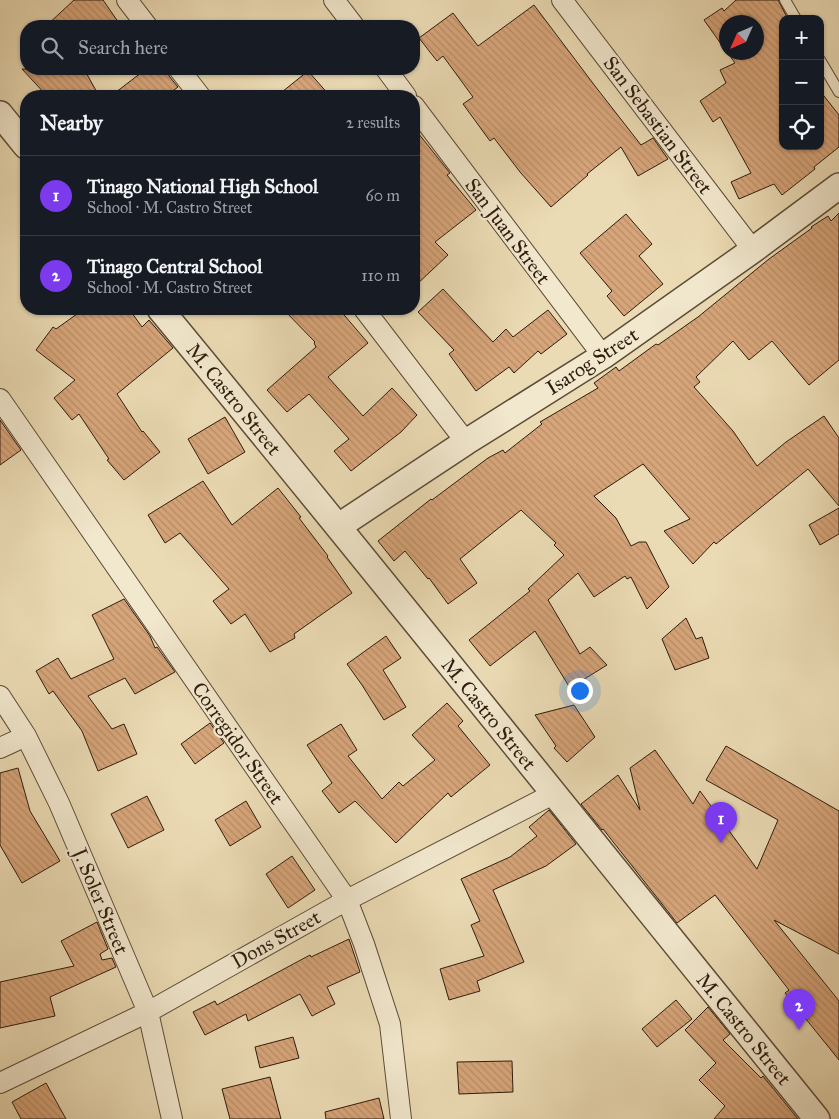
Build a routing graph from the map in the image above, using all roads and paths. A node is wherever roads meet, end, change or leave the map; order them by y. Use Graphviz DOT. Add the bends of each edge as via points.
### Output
graph roads {
  1 [pos="126,0"];
  2 [pos="334,0"];
  3 [pos="562,0"];
  4 [pos="785,0"];
  5 [pos="794,15"];
  6 [pos="142,20"];
  7 [pos="349,20"];
  8 [pos="824,67"];
  9 [pos="184,75"];
  10 [pos="390,75"];
  11 [pos="195,90"];
  12 [pos="402,90"];
  13 [pos="839,92"];
  14 [pos="0,114"];
  15 [pos="420,114"];
  16 [pos="20,139"];
  17 [pos="839,186"];
  18 [pos="753,250"];
  19 [pos="165,315"];
  20 [pos="369,315"];
  21 [pos="603,356"];
  22 [pos="0,399"];
  23 [pos="466,442"];
  24 [pos="339,526"];
  25 [pos="0,696"];
  26 [pos="26,736"];
  27 [pos="0,748"];
  28 [pos="553,794"];
  29 [pos="347,900"];
  30 [pos="148,1012"];
  31 [pos="0,1083"];
  32 [pos="172,1119"];
  33 [pos="402,1119"];
  34 [pos="817,1119"];
  1 -- 6 [label="street"];
  2 -- 7 [label="street"];
  3 -- 18 [label="street, San Sebastian Street"];
  4 -- 5 [label="lane"];
  8 -- 13 [label="lane"];
  9 -- 11 [label="street"];
  10 -- 12 [label="street"];
  14 -- 16 [label="street"];
  15 -- 21 [label="street, San Juan Street"];
  17 -- 18 [label="street, Isarog Street"];
  18 -- 21 [label="street, Isarog Street"];
  19 -- 24 [label="street, M. Castro Street"];
  20 -- 23 [label="street"];
  21 -- 23 [label="street, Isarog Street"];
  22 -- 29 [label="street, Corregidor Street"];
  23 -- 24 [label="street, Isarog Street"];
  24 -- 28 [label="street, M. Castro Street"];
  25 -- 26 [label="street, J. Soler Street"];
  26 -- 27 [label="street"];
  26 -- 30 [label="street, J. Soler Street" via="73,836"];
  28 -- 29 [label="street, Dons Street"];
  28 -- 34 [label="street, M. Castro Street"];
  29 -- 30 [label="street, Dons Street"];
  29 -- 33 [label="street, Corregidor Street" via="390,1024"];
  30 -- 31 [label="street, Dons Street"];
  30 -- 32 [label="street, J. Soler Street"];
}
